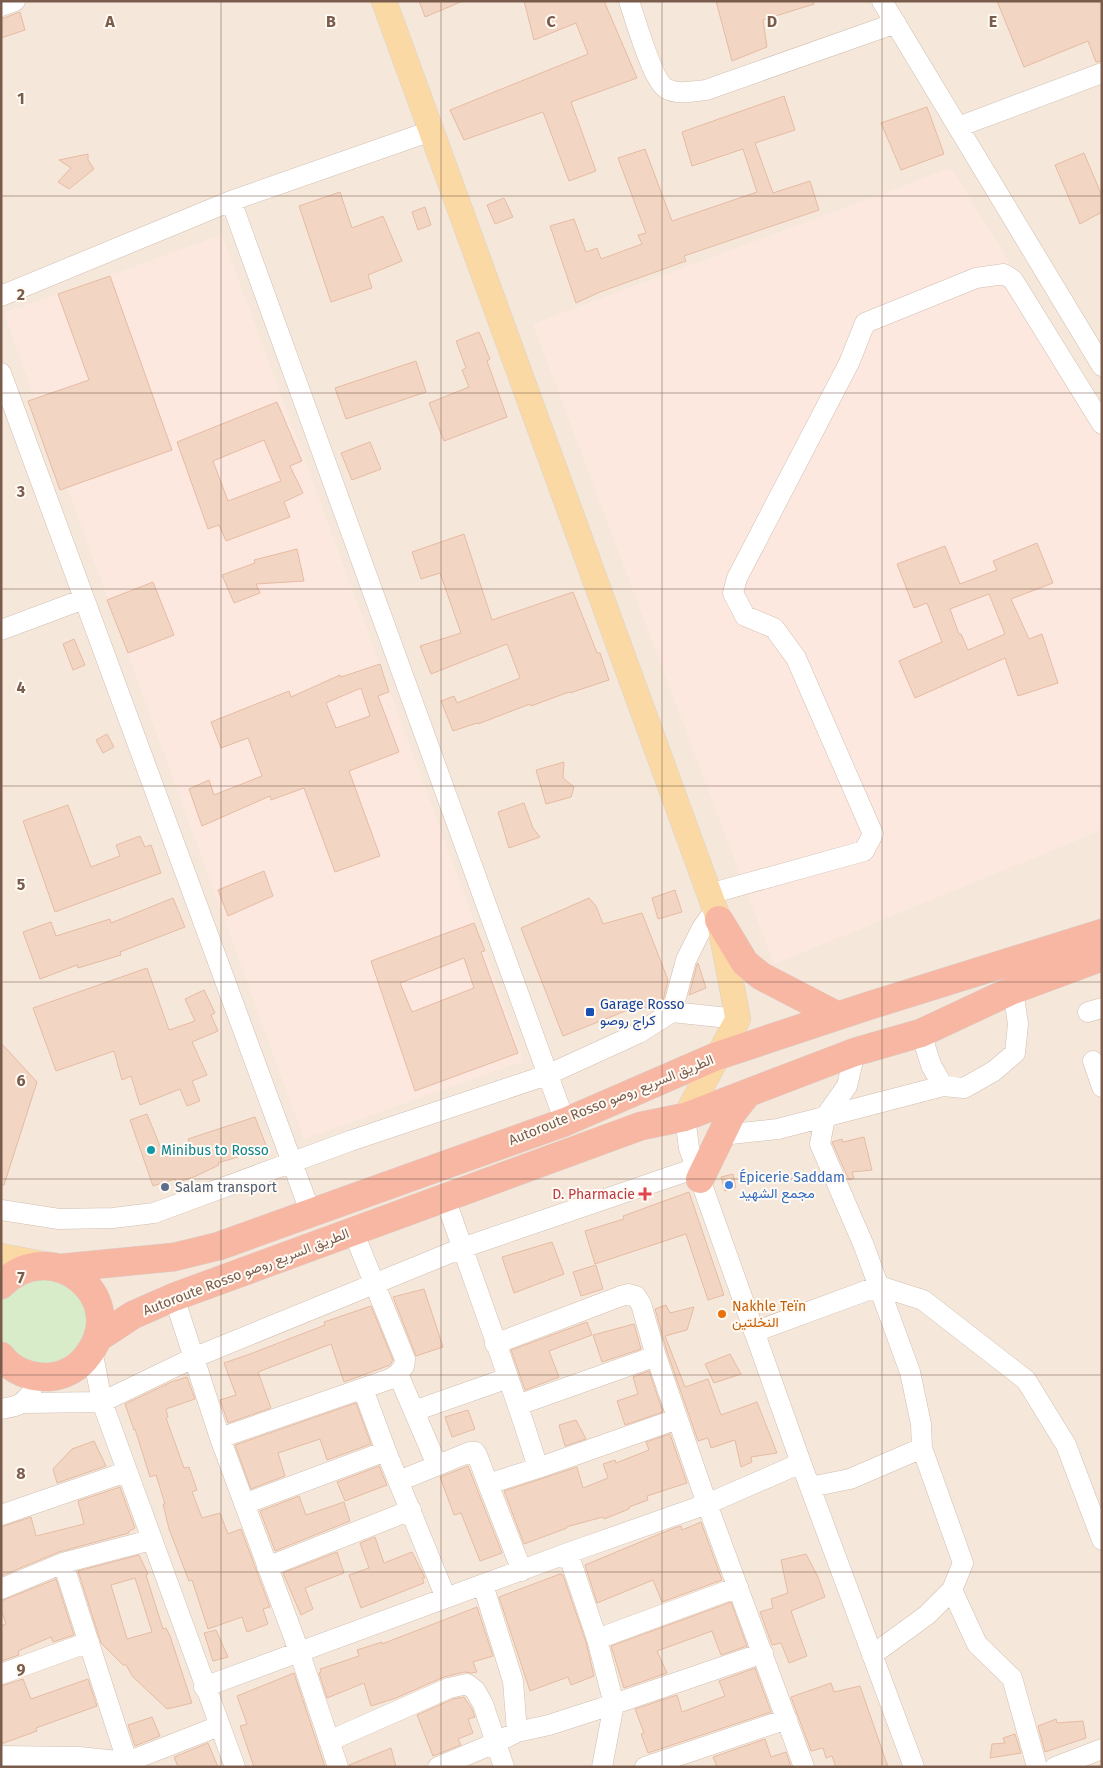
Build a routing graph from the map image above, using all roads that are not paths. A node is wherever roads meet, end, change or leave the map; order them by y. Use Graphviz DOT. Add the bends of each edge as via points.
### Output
graph roads {
  1 [pos="15,1"];
  2 [pos="384,1"];
  3 [pos="629,1"];
  4 [pos="882,1"];
  5 [pos="1,6"];
  6 [pos="896,23"];
  7 [pos="1100,80"];
  8 [pos="958,127"];
  9 [pos="431,131"];
  10 [pos="231,201"];
  11 [pos="1,296"];
  12 [pos="1102,366"];
  13 [pos="2,376"];
  14 [pos="1102,424"];
  15 [pos="84,599"];
  16 [pos="1,630"];
  17 [pos="714,908"];
  18 [pos="1102,933"];
  19 [pos="1102,957"];
  20 [pos="1014,990"];
  21 [pos="672,1012"];
  22 [pos="838,1016"];
  23 [pos="738,1019"];
  24 [pos="921,1033"];
  25 [pos="855,1052"];
  26 [pos="717,1056"];
  27 [pos="1092,1061"];
  28 [pos="547,1074"];
  29 [pos="943,1086"];
  30 [pos="1102,1086"];
  31 [pos="747,1094"];
  32 [pos="685,1117"];
  33 [pos="825,1117"];
  34 [pos="565,1122"];
  35 [pos="721,1135"];
  36 [pos="292,1163"];
  37 [pos="698,1174"];
  38 [pos="445,1198"];
  39 [pos="1,1210"];
  40 [pos="311,1214"];
  41 [pos="353,1231"];
  42 [pos="462,1248"];
  43 [pos="1,1256"];
  44 [pos="56,1267"];
  45 [pos="374,1284"];
  46 [pos="1,1285"];
  47 [pos="879,1286"];
  48 [pos="174,1297"];
  49 [pos="754,1332"];
  50 [pos="95,1344"];
  51 [pos="495,1344"];
  52 [pos="656,1356"];
  53 [pos="194,1358"];
  54 [pos="25,1370"];
  55 [pos="398,1374"];
  56 [pos="508,1378"];
  57 [pos="363,1389"];
  58 [pos="102,1402"];
  59 [pos="23,1403"];
  60 [pos="518,1404"];
  61 [pos="1,1409"];
  62 [pos="414,1411"];
  63 [pos="677,1418"];
  64 [pos="220,1438"];
  65 [pos="922,1448"];
  66 [pos="386,1451"];
  67 [pos="801,1463"];
  68 [pos="437,1466"];
  69 [pos="538,1468"];
  70 [pos="126,1472"];
  71 [pos="399,1481"];
  72 [pos="488,1484"];
  73 [pos="810,1487"];
  74 [pos="244,1504"];
  75 [pos="707,1504"];
  76 [pos="411,1510"];
  77 [pos="1,1515"];
  78 [pos="151,1540"];
  79 [pos="1102,1540"];
  80 [pos="568,1553"];
  81 [pos="63,1563"];
  82 [pos="267,1567"];
  83 [pos="522,1571"];
  84 [pos="483,1585"];
  85 [pos="738,1588"];
  86 [pos="1,1589"];
  87 [pos="952,1590"];
  88 [pos="446,1598"];
  89 [pos="597,1639"];
  90 [pos="89,1642"];
  91 [pos="299,1651"];
  92 [pos="763,1653"];
  93 [pos="872,1655"];
  94 [pos="1,1674"];
  95 [pos="204,1687"];
  96 [pos="614,1704"];
  97 [pos="787,1719"];
  98 [pos="219,1726"];
  99 [pos="517,1732"];
  100 [pos="330,1741"];
  101 [pos="496,1743"];
  102 [pos="1102,1749"];
  103 [pos="1,1756"];
  104 [pos="80,1762"];
  105 [pos="128,1764"];
  106 [pos="234,1767"];
  107 [pos="338,1767"];
  108 [pos="438,1767"];
  109 [pos="504,1767"];
  110 [pos="602,1767"];
  111 [pos="645,1767"];
  112 [pos="804,1767"];
  113 [pos="914,1767"];
  114 [pos="1037,1767"];
  115 [pos="1054,1767"];
  1 -- 5 [label="street"];
  2 -- 9 [label="main road"];
  3 -- 6 [label="street" via="656,78 666,89 678,92 706,90"];
  4 -- 6 [label="street"];
  6 -- 8 [label="street"];
  7 -- 8 [label="street"];
  8 -- 12 [label="street"];
  9 -- 10 [label="street"];
  9 -- 17 [label="main road"];
  10 -- 11 [label="street"];
  10 -- 28 [label="street"];
  13 -- 15 [label="street"];
  14 -- 17 [label="street" via="1013,280 1004,274 976,278 865,323 848,363 737,578 733,593 745,616 774,628 796,658 872,834 864,851"];
  15 -- 16 [label="street"];
  15 -- 36 [label="street"];
  17 -- 21 [label="street" via="686,960"];
  17 -- 22 [label="highway" via="745,964 761,976"];
  17 -- 23 [label="main road"];
  18 -- 22 [label="highway, Autoroute Rosso الطريق السريع روصو"];
  19 -- 20 [label="highway, Autoroute Rosso الطريق السريع روصو"];
  20 -- 24 [label="highway, Autoroute Rosso الطريق السريع روصو"];
  20 -- 29 [label="street" via="1018,1024 1015,1053 994,1071 964,1088"];
  21 -- 23 [label="street"];
  21 -- 28 [label="street" via="639,1033"];
  22 -- 26 [label="highway, Autoroute Rosso الطريق السريع روصو"];
  23 -- 26 [label="main road"];
  24 -- 25 [label="highway, Autoroute Rosso الطريق السريع روصو"];
  24 -- 29 [label="street" via="931,1065"];
  25 -- 31 [label="highway, Autoroute Rosso الطريق السريع روصو"];
  25 -- 33 [label="street" via="846,1086"];
  26 -- 32 [label="main road"];
  26 -- 34 [label="highway, Autoroute Rosso الطريق السريع روصو"];
  27 -- 30 [label="street"];
  28 -- 34 [label="street"];
  28 -- 36 [label="street"];
  29 -- 33 [label="street"];
  31 -- 32 [label="highway, Autoroute Rosso الطريق السريع روصو"];
  31 -- 35 [label="highway"];
  32 -- 37 [label="street" via="689,1148"];
  32 -- 38 [label="highway, Autoroute Rosso الطريق السريع روصو" via="641,1126"];
  33 -- 35 [label="street" via="778,1128"];
  33 -- 47 [label="street" via="820,1144"];
  34 -- 40 [label="highway, Autoroute Rosso الطريق السريع روصو"];
  35 -- 37 [label="highway"];
  36 -- 39 [label="street" via="154,1214 59,1219"];
  36 -- 40 [label="street"];
  37 -- 42 [label="street"];
  37 -- 49 [label="street"];
  38 -- 41 [label="highway, Autoroute Rosso الطريق السريع روصو"];
  38 -- 42 [label="street"];
  40 -- 44 [label="highway, Autoroute Rosso الطريق السريع روصو" via="219,1246 174,1257"];
  41 -- 45 [label="street"];
  41 -- 48 [label="highway, Autoroute Rosso الطريق السريع روصو"];
  42 -- 45 [label="street"];
  42 -- 51 [label="street"];
  43 -- 44 [label="main road"];
  44 -- 46 [label="highway, Autoroute Rosso الطريق السريع روصو" via="41,1265 23,1269"];
  44 -- 50 [label="highway" via="74,1274 96,1300 100,1319"];
  45 -- 53 [label="street"];
  45 -- 55 [label="street" via="405,1358"];
  47 -- 49 [label="street"];
  47 -- 65 [label="street" via="910,1372 921,1424"];
  47 -- 79 [label="street" via="923,1300 1026,1380 1066,1445"];
  48 -- 50 [label="highway, Autoroute Rosso الطريق السريع روصو" via="133,1315"];
  48 -- 53 [label="street"];
  49 -- 67 [label="street"];
  50 -- 54 [label="highway, Autoroute Rosso الطريق السريع روصو" via="78,1366"];
  50 -- 58 [label="street"];
  51 -- 52 [label="street" via="629,1294 636,1296 641,1304"];
  51 -- 56 [label="street"];
  52 -- 60 [label="street"];
  52 -- 63 [label="street"];
  53 -- 58 [label="street"];
  53 -- 64 [label="street"];
  54 -- 58 [label="street"];
  54 -- 59 [label="street"];
  55 -- 57 [label="street"];
  55 -- 62 [label="street"];
  56 -- 60 [label="street"];
  56 -- 62 [label="street"];
  57 -- 64 [label="street"];
  57 -- 66 [label="street"];
  58 -- 59 [label="street"];
  58 -- 70 [label="street"];
  59 -- 61 [label="street"];
  60 -- 69 [label="street"];
  62 -- 68 [label="street"];
  63 -- 69 [label="street"];
  63 -- 75 [label="street"];
  64 -- 74 [label="street"];
  65 -- 73 [label="street" via="850,1479"];
  65 -- 87 [label="street" via="963,1563"];
  66 -- 71 [label="street"];
  66 -- 74 [label="street"];
  67 -- 73 [label="street"];
  67 -- 75 [label="street"];
  68 -- 71 [label="street"];
  68 -- 72 [label="street" via="475,1452"];
  69 -- 72 [label="street"];
  70 -- 77 [label="street"];
  70 -- 78 [label="street"];
  71 -- 76 [label="street"];
  72 -- 83 [label="street"];
  73 -- 93 [label="street"];
  74 -- 82 [label="street"];
  75 -- 80 [label="street"];
  75 -- 85 [label="street"];
  76 -- 82 [label="street"];
  76 -- 88 [label="street"];
  78 -- 81 [label="street"];
  78 -- 95 [label="street"];
  80 -- 83 [label="street"];
  80 -- 89 [label="street"];
  81 -- 86 [label="street"];
  81 -- 90 [label="street"];
  82 -- 91 [label="street"];
  83 -- 84 [label="street"];
  84 -- 88 [label="street"];
  84 -- 99 [label="street" via="513,1681"];
  85 -- 89 [label="street"];
  85 -- 92 [label="street"];
  87 -- 93 [label="street" via="926,1615"];
  87 -- 114 [label="street" via="977,1644 1012,1678"];
  88 -- 91 [label="street"];
  89 -- 96 [label="street"];
  90 -- 94 [label="street"];
  90 -- 105 [label="street"];
  91 -- 95 [label="street"];
  91 -- 100 [label="street"];
  92 -- 96 [label="street"];
  92 -- 97 [label="street"];
  93 -- 113 [label="street"];
  95 -- 98 [label="street"];
  96 -- 99 [label="street"];
  96 -- 110 [label="street"];
  97 -- 111 [label="street"];
  97 -- 112 [label="street"];
  98 -- 105 [label="street"];
  98 -- 106 [label="street"];
  99 -- 101 [label="street"];
  100 -- 101 [label="street" via="449,1688 466,1684 475,1690 483,1704"];
  100 -- 107 [label="street"];
  101 -- 108 [label="street"];
  101 -- 109 [label="street"];
  102 -- 115 [label="street"];
  103 -- 104 [label="street"];
  104 -- 105 [label="street"];
}
